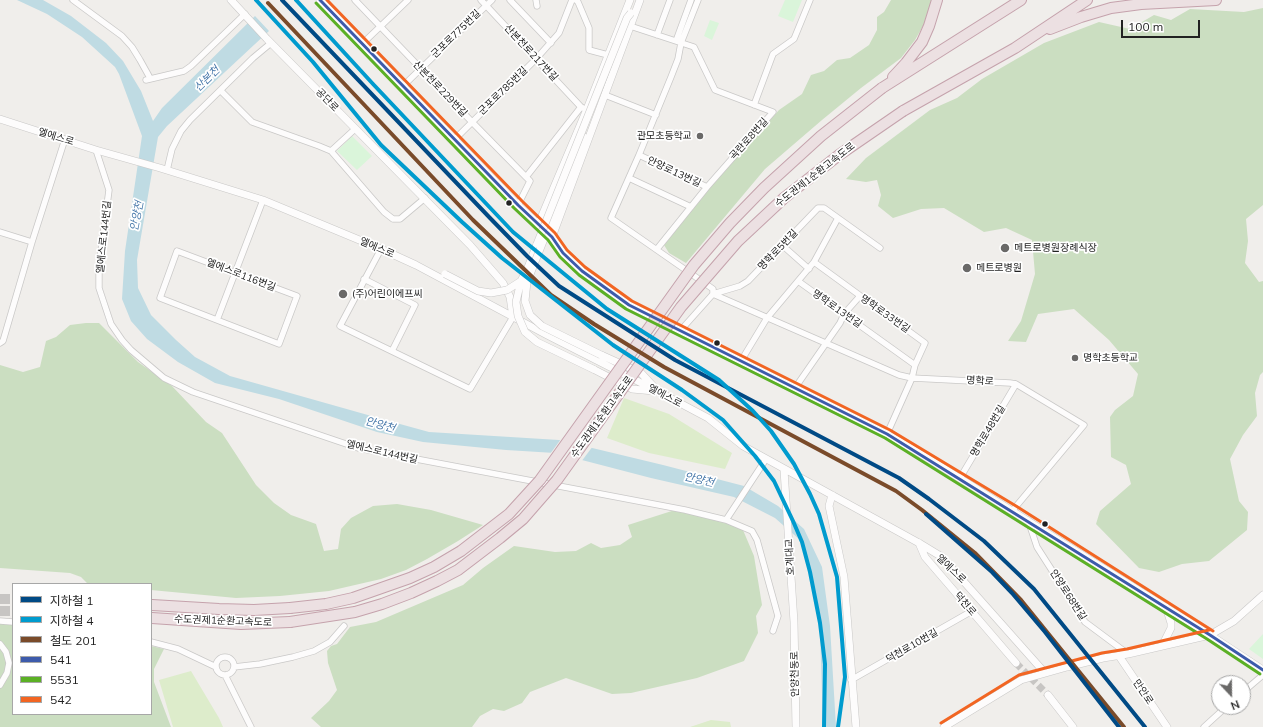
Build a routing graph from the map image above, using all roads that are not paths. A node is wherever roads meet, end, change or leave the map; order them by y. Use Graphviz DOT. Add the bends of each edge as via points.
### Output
graph roads {
  1 [pos="73,0"];
  2 [pos="232,0"];
  3 [pos="355,0"];
  4 [pos="408,0"];
  5 [pos="481,0"];
  6 [pos="492,0"];
  7 [pos="510,0"];
  8 [pos="572,0"];
  9 [pos="576,0"];
  10 [pos="630,0"];
  11 [pos="635,0"];
  12 [pos="640,0"];
  13 [pos="670,0"];
  14 [pos="691,0"];
  15 [pos="698,0"];
  16 [pos="810,0"];
  17 [pos="937,0"];
  18 [pos="1021,0"];
  19 [pos="1087,0"];
  20 [pos="1216,0"];
  21 [pos="323,1"];
  22 [pos="486,5"];
  23 [pos="630,13"];
  24 [pos="247,17"];
  25 [pos="380,26"];
  26 [pos="630,26"];
  27 [pos="657,35"];
  28 [pos="269,41"];
  29 [pos="551,42"];
  30 [pos="678,42"];
  31 [pos="362,44"];
  32 [pos="1015,48"];
  33 [pos="608,55"];
  34 [pos="536,59"];
  35 [pos="420,69"];
  36 [pos="403,86"];
  37 [pos="882,88"];
  38 [pos="221,90"];
  39 [pos="605,95"];
  40 [pos="754,105"];
  41 [pos="584,108"];
  42 [pos="656,115"];
  43 [pos="0,119"];
  44 [pos="472,122"];
  45 [pos="355,129"];
  46 [pos="65,139"];
  47 [pos="455,139"];
  48 [pos="96,150"];
  49 [pos="331,151"];
  50 [pos="639,155"];
  51 [pos="163,169"];
  52 [pos="526,177"];
  53 [pos="629,178"];
  54 [pos="707,187"];
  55 [pos="425,198"];
  56 [pos="263,200"];
  57 [pos="518,205"];
  58 [pos="691,207"];
  59 [pos="838,218"];
  60 [pos="538,225"];
  61 [pos="0,232"];
  62 [pos="552,237"];
  63 [pos="32,242"];
  64 [pos="782,245"];
  65 [pos="880,248"];
  66 [pos="381,249"];
  67 [pos="657,249"];
  68 [pos="814,262"];
  69 [pos="416,265"];
  70 [pos="809,268"];
  71 [pos="235,274"];
  72 [pos="364,279"];
  73 [pos="521,281"];
  74 [pos="798,282"];
  75 [pos="713,294"];
  76 [pos="860,296"];
  77 [pos="844,314"];
  78 [pos="513,317"];
  79 [pos="767,318"];
  80 [pos="217,320"];
  81 [pos="680,331"];
  82 [pos="0,343"];
  83 [pos="825,343"];
  84 [pos="392,351"];
  85 [pos="741,361"];
  86 [pos="915,365"];
  87 [pos="912,378"];
  88 [pos="1016,384"];
  89 [pos="796,388"];
  90 [pos="659,392"];
  91 [pos="887,434"];
  92 [pos="766,459"];
  93 [pos="784,470"];
  94 [pos="960,478"];
  95 [pos="832,495"];
  96 [pos="1013,510"];
  97 [pos="728,518"];
  98 [pos="1028,520"];
  99 [pos="919,543"];
  100 [pos="1263,595"];
  101 [pos="152,604"];
  102 [pos="1166,607"];
  103 [pos="972,611"];
  104 [pos="152,618"];
  105 [pos="0,621"];
  106 [pos="12,622"];
  107 [pos="794,622"];
  108 [pos="344,626"];
  109 [pos="773,631"];
  110 [pos="1210,634"];
  111 [pos="152,642"];
  112 [pos="0,644"];
  113 [pos="1162,646"];
  114 [pos="1128,654"];
  115 [pos="1119,656"];
  116 [pos="1016,663"];
  117 [pos="216,667"];
  118 [pos="234,667"];
  119 [pos="1263,670"];
  120 [pos="1045,673"];
  121 [pos="226,675"];
  122 [pos="1263,675"];
  123 [pos="851,680"];
  124 [pos="0,685"];
  125 [pos="1251,685"];
  126 [pos="1048,695"];
  127 [pos="1217,715"];
  128 [pos="251,727"];
  129 [pos="796,727"];
  130 [pos="856,727"];
  131 [pos="944,727"];
  132 [pos="1073,727"];
  133 [pos="1167,727"];
  134 [pos="1204,727"];
  1 -- 24 [label="street" via="122,36 136,53 148,79 184,71"];
  2 -- 24 [label="street, 공단로"];
  3 -- 25 [label="street, 산본천로229번길"];
  4 -- 25 [label="street"];
  5 -- 22 [label="street, 산본천로217번길"];
  6 -- 22 [label="street, 군포로775번길"];
  7 -- 29 [label="street"];
  8 -- 29 [label="street, 군포로785번길" via="559,33"];
  9 -- 33 [label="street" via="589,28 590,50"];
  10 -- 33 [label="street"];
  11 -- 23 [label="street"];
  12 -- 26 [label="street"];
  13 -- 27 [label="street"];
  14 -- 30 [label="street"];
  15 -- 30 [label="street"];
  16 -- 40 [label="street" via="794,39 773,54"];
  17 -- 37 [label="highway" via="922,42"];
  18 -- 37 [label="highway, 수도권제1순환고속도로"];
  19 -- 32 [label="highway, 수도권제1순환고속도로"];
  20 -- 32 [label="highway" via="1111,8 1081,17"];
  21 -- 31 [label="street"];
  22 -- 34 [label="street, 산본천로217번길"];
  22 -- 35 [label="street, 군포로775번길"];
  23 -- 73 [label="street, bridge"];
  23 -- 90 [label="street, bridge" via="630,19 527,282 525,301 530,315 542,326 640,373"];
  24 -- 28 [label="street, 공단로"];
  25 -- 31 [label="street"];
  25 -- 35 [label="street, 산본천로229번길"];
  26 -- 27 [label="street, 곡란로8번길"];
  26 -- 39 [label="street"];
  27 -- 30 [label="street, 곡란로8번길"];
  28 -- 38 [label="street"];
  28 -- 45 [label="street, 공단로"];
  29 -- 34 [label="street, 군포로785번길"];
  30 -- 40 [label="street, 곡란로8번길" via="694,47 715,90"];
  30 -- 42 [label="street" via="678,59"];
  31 -- 36 [label="street"];
  32 -- 104 [label="highway, 수도권제1순환고속도로, bridge" via="903,111 832,160 784,198 738,241 682,307 557,480 523,519 458,570 411,593 354,612 290,622 241,624"];
  33 -- 41 [label="street"];
  34 -- 41 [label="street, 산본천로217번길"];
  34 -- 44 [label="street, 군포로785번길"];
  35 -- 36 [label="street, 군포로775번길"];
  35 -- 44 [label="street, 산본천로229번길"];
  36 -- 47 [label="street"];
  37 -- 101 [label="highway, 수도권제1순환고속도로, bridge" via="820,136 730,223 681,282 540,480 508,514 461,551 410,578 326,604 254,610 219,610"];
  38 -- 49 [label="street" via="252,122"];
  38 -- 51 [label="street" via="181,131"];
  39 -- 42 [label="street"];
  39 -- 62 [label="street"];
  40 -- 54 [label="street, 곡란로8번길" via="773,112"];
  41 -- 52 [label="street"];
  41 -- 60 [label="street"];
  42 -- 50 [label="street"];
  43 -- 46 [label="street, 엘에스로"];
  44 -- 47 [label="street, 군포로785번길"];
  44 -- 52 [label="street, 산본천로229번길"];
  45 -- 49 [label="street"];
  45 -- 55 [label="street, 공단로"];
  46 -- 48 [label="street, 엘에스로"];
  46 -- 63 [label="street"];
  47 -- 57 [label="street"];
  48 -- 51 [label="street, 엘에스로"];
  48 -- 97 [label="street, 엘에스로144번길" via="109,190 99,266 99,288 111,324 122,340 164,378 193,392 358,448"];
  49 -- 55 [label="street" via="393,219 400,219"];
  50 -- 53 [label="street, 안양로13번길"];
  50 -- 54 [label="street, 안양로13번길"];
  51 -- 56 [label="street, 엘에스로"];
  52 -- 57 [label="street" via="530,181"];
  53 -- 58 [label="street"];
  53 -- 67 [label="street, 안양로13번길" via="611,218"];
  54 -- 58 [label="street, 안양로13번길"];
  55 -- 78 [label="street, 공단로" via="503,283 510,296"];
  56 -- 66 [label="street, 엘에스로"];
  56 -- 71 [label="street"];
  57 -- 60 [label="street"];
  58 -- 67 [label="street, 안양로13번길"];
  59 -- 64 [label="street, 명학로5번길" via="824,208 818,208"];
  59 -- 65 [label="street, 명학로5번길"];
  59 -- 68 [label="street"];
  60 -- 62 [label="street"];
  61 -- 63 [label="street"];
  62 -- 81 [label="street" via="563,253 582,271 629,305"];
  63 -- 82 [label="street" via="3,341"];
  64 -- 70 [label="street"];
  64 -- 75 [label="street, 명학로5번길" via="748,281"];
  66 -- 69 [label="street, 엘에스로"];
  66 -- 72 [label="street"];
  67 -- 75 [label="street, 안양로13번길" via="713,289"];
  68 -- 70 [label="street"];
  68 -- 76 [label="street, 명학로33번길"];
  69 -- 73 [label="street, bridge" via="491,293 507,290"];
  69 -- 78 [label="street, 엘에스로"];
  70 -- 74 [label="street"];
  71 -- 80 [label="street"];
  71 -- 80 [label="street, 엘에스로116번길" via="177,251 160,298"];
  71 -- 80 [label="street, 엘에스로116번길" via="297,296 279,344"];
  72 -- 84 [label="street" via="415,305"];
  72 -- 84 [label="street" via="340,326"];
  73 -- 90 [label="street, bridge" via="516,302 518,316 525,332 537,342 632,389"];
  74 -- 77 [label="street, 명학로13번길"];
  74 -- 79 [label="street"];
  75 -- 79 [label="street, 명학로"];
  75 -- 81 [label="street"];
  76 -- 77 [label="street"];
  76 -- 86 [label="street, 명학로33번길" via="926,343"];
  77 -- 83 [label="street"];
  77 -- 86 [label="street, 명학로13번길"];
  78 -- 84 [label="street" via="470,389"];
  78 -- 90 [label="street, 엘에스로"];
  79 -- 83 [label="street, 명학로"];
  79 -- 85 [label="street"];
  81 -- 85 [label="street"];
  83 -- 87 [label="street, 명학로" via="899,375"];
  83 -- 89 [label="street"];
  85 -- 89 [label="street"];
  86 -- 87 [label="street, 명학로33번길"];
  87 -- 88 [label="street, 명학로"];
  87 -- 91 [label="street, 명학로33번길"];
  88 -- 94 [label="street, 명학로48번길"];
  88 -- 96 [label="street, 명학로" via="1084,425"];
  89 -- 91 [label="street"];
  90 -- 92 [label="street, 엘에스로" via="708,418 743,446"];
  91 -- 94 [label="street"];
  92 -- 93 [label="street, 엘에스로"];
  92 -- 97 [label="street"];
  93 -- 95 [label="street, 엘에스로"];
  93 -- 107 [label="street, 호계대교"];
  94 -- 96 [label="street"];
  95 -- 99 [label="street, 엘에스로"];
  95 -- 123 [label="street" via="829,506 844,577"];
  96 -- 98 [label="street"];
  97 -- 109 [label="street, 엘에스로144번길" via="752,532 757,540 778,616"];
  98 -- 102 [label="street"];
  98 -- 114 [label="street, 안양로68번길" via="1037,548 1085,622"];
  99 -- 103 [label="street, 덕천로" via="925,557"];
  99 -- 120 [label="street, 엘에스로" via="942,557"];
  100 -- 110 [label="street" via="1234,621"];
  102 -- 110 [label="street"];
  102 -- 113 [label="street" via="1171,628"];
  103 -- 116 [label="street, 덕천로"];
  103 -- 123 [label="street, 덕천로10번길"];
  105 -- 106 [label="street"];
  107 -- 129 [label="street, 안양천동로"];
  108 -- 118 [label="street" via="330,642 314,651 260,664"];
  110 -- 113 [label="street"];
  110 -- 119 [label="street"];
  111 -- 117 [label="street" via="178,649"];
  112 -- 124 [label="street" via="9,663"];
  113 -- 114 [label="street"];
  114 -- 115 [label="street"];
  115 -- 120 [label="street"];
  115 -- 133 [label="street, 만안로"];
  117 -- 118 [label="street" via="219,659 224,657 232,659"];
  117 -- 121 [label="street" via="219,673"];
  118 -- 121 [label="street" via="232,672"];
  120 -- 131 [label="street" via="1021,680"];
  121 -- 128 [label="street"];
  122 -- 125 [label="street"];
  123 -- 130 [label="street"];
  126 -- 132 [label="street"];
  127 -- 134 [label="street"];
}
